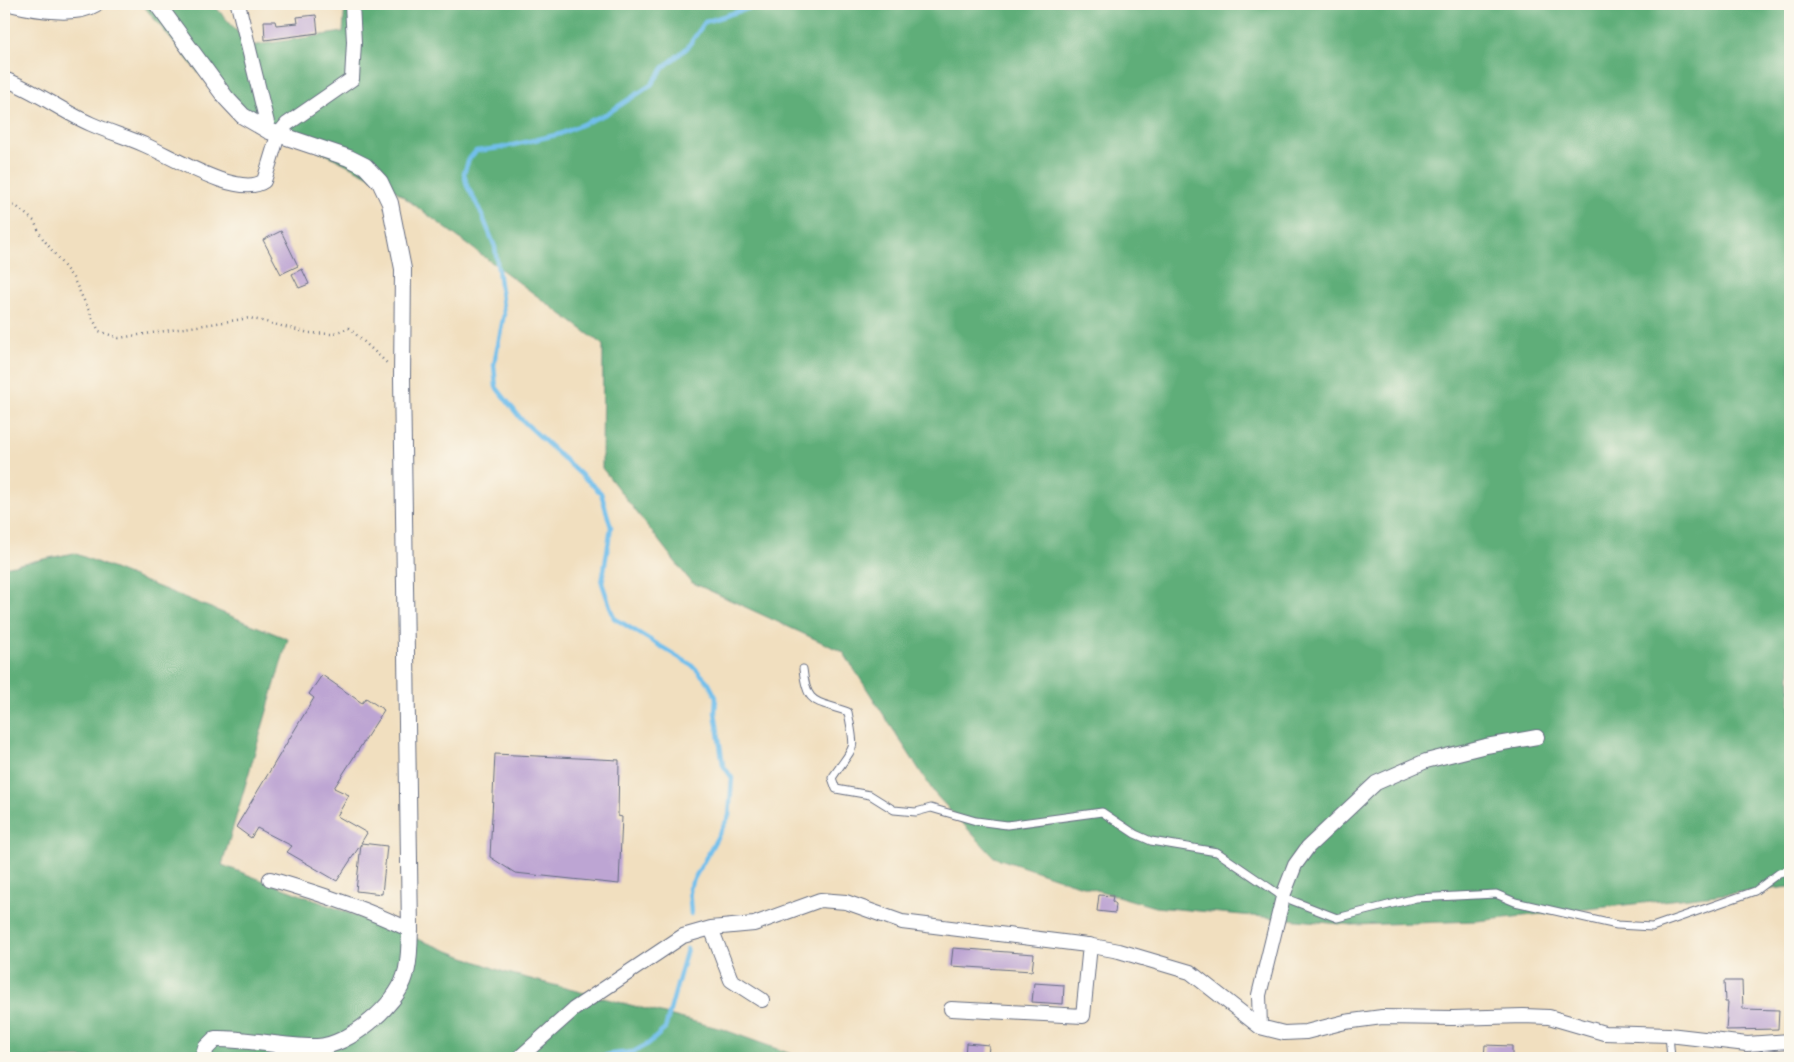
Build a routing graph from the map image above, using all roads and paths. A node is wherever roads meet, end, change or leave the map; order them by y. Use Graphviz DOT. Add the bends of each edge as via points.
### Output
graph roads {
  1 [pos="14,4"];
  2 [pos="95,4"];
  3 [pos="158,4"];
  4 [pos="238,4"];
  5 [pos="352,4"];
  6 [pos="4,79"];
  7 [pos="274,133"];
  8 [pos="4,202"];
  9 [pos="402,378"];
  10 [pos="803,669"];
  11 [pos="1537,737"];
  12 [pos="1790,870"];
  13 [pos="270,879"];
  14 [pos="1283,897"];
  15 [pos="711,928"];
  16 [pos="410,930"];
  17 [pos="1090,945"];
  18 [pos="762,1000"];
  19 [pos="951,1009"];
  20 [pos="1260,1027"];
  21 [pos="1669,1034"];
  22 [pos="1790,1041"];
  23 [pos="203,1058"];
  24 [pos="518,1058"];
  25 [pos="1671,1058"];
  1 -- 2 [label="street" via="64,10"];
  3 -- 7 [label="street" via="226,98 243,116"];
  4 -- 7 [label="street"];
  5 -- 7 [label="street" via="352,79"];
  6 -- 7 [label="street" via="90,124 143,144 222,181 242,186 258,185 264,181"];
  7 -- 9 [label="street" via="365,166 383,189 390,203 404,269"];
  8 -- 9 [label="path" via="16,206 34,221 73,278 99,331 119,338 250,318 309,333 331,334 349,328"];
  9 -- 16 [label="street"];
  10 -- 14 [label="lane" via="805,689 811,699 848,712 854,738 853,750 832,778 836,789 870,795 894,810 916,812 931,808 976,821 1007,825 1102,812 1151,841 1217,852"];
  11 -- 14 [label="street" via="1426,761 1376,783 1308,847 1295,865"];
  12 -- 14 [label="lane" via="1779,873 1755,891 1652,927 1617,925 1515,902 1496,894 1416,898 1337,918"];
  13 -- 16 [label="street" via="340,900"];
  14 -- 20 [label="street" via="1259,995"];
  15 -- 17 [label="street" via="754,924 820,900 846,902 902,922"];
  15 -- 18 [label="street" via="731,980"];
  15 -- 24 [label="street" via="683,936 574,1009"];
  16 -- 23 [label="street" via="405,976 396,994 357,1032 337,1044 318,1047 215,1039 206,1048"];
  17 -- 19 [label="street" via="1083,1016"];
  17 -- 20 [label="street" via="1190,972"];
  20 -- 21 [label="street" via="1284,1033 1306,1032 1382,1017 1550,1016 1604,1033"];
  21 -- 22 [label="street" via="1747,1044"];
  21 -- 25 [label="lane"];
}
